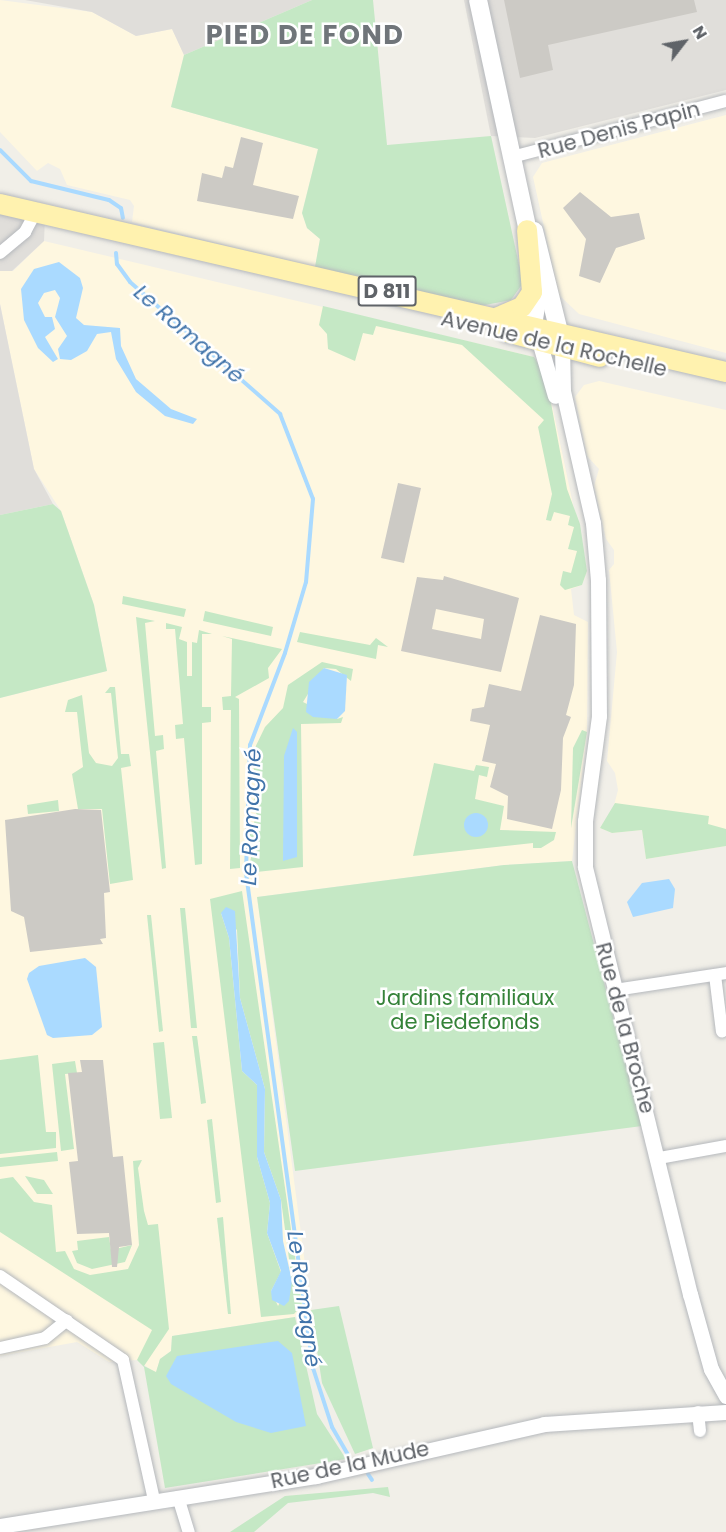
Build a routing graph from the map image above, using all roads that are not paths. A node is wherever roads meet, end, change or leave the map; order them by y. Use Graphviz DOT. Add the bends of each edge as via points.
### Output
graph roads {
  1 [pos="478,0"];
  2 [pos="726,101"];
  3 [pos="512,158"];
  4 [pos="518,184"];
  5 [pos="0,204"];
  6 [pos="0,214"];
  7 [pos="34,215"];
  8 [pos="527,230"];
  9 [pos="0,253"];
  10 [pos="278,271"];
  11 [pos="494,318"];
  12 [pos="536,333"];
  13 [pos="560,340"];
  14 [pos="726,372"];
  15 [pos="726,386"];
  16 [pos="597,559"];
  17 [pos="720,974"];
  18 [pos="615,990"];
  19 [pos="722,1032"];
  20 [pos="726,1146"];
  21 [pos="659,1158"];
  22 [pos="0,1276"];
  23 [pos="67,1320"];
  24 [pos="0,1348"];
  25 [pos="725,1390"];
  26 [pos="699,1412"];
  27 [pos="726,1412"];
  28 [pos="700,1431"];
  29 [pos="178,1497"];
  30 [pos="154,1500"];
  31 [pos="0,1526"];
  32 [pos="189,1532"];
  1 -- 3 [label="main road"];
  2 -- 3 [label="street, Rue Denis Papin"];
  3 -- 4 [label="main road"];
  4 -- 8 [label="main road"];
  4 -- 13 [label="main road"];
  5 -- 7 [label="main road, Avenue de la Rochelle / D 811"];
  6 -- 7 [label="main road, D 811"];
  7 -- 9 [label="street" via="25,232"];
  7 -- 10 [label="main road, Avenue de la Rochelle / D 811"];
  8 -- 11 [label="main road" via="532,292 522,307"];
  8 -- 12 [label="main road" via="540,279"];
  10 -- 11 [label="main road, Avenue de la Rochelle / D 811" via="371,286"];
  10 -- 12 [label="main road, Avenue de la Rochelle / D 811" via="366,299"];
  11 -- 12 [label="main road, Avenue de la Rochelle / D 811"];
  12 -- 13 [label="main road, Avenue de la Rochelle / D 811"];
  12 -- 16 [label="street"];
  13 -- 14 [label="main road, Avenue de la Rochelle / D 811"];
  13 -- 15 [label="main road, Avenue de la Rochelle / D 811"];
  13 -- 16 [label="street" via="563,391"];
  16 -- 18 [label="street, Rue de la Broche" via="599,699 584,857"];
  17 -- 18 [label="street"];
  17 -- 19 [label="street"];
  18 -- 21 [label="street, Rue de la Broche"];
  20 -- 21 [label="street"];
  21 -- 25 [label="street, Rue de la Broche" via="690,1294 708,1353"];
  22 -- 23 [label="street"];
  23 -- 24 [label="street" via="45,1338"];
  23 -- 30 [label="street" via="124,1363"];
  25 -- 26 [label="street"];
  26 -- 27 [label="street, Rue de la Mude"];
  26 -- 28 [label="street"];
  26 -- 29 [label="street, Rue de la Mude" via="623,1424 543,1424 366,1466"];
  29 -- 30 [label="street, Rue de la Mude"];
  29 -- 32 [label="street"];
  30 -- 31 [label="street, Rue de la Mude"];
}
